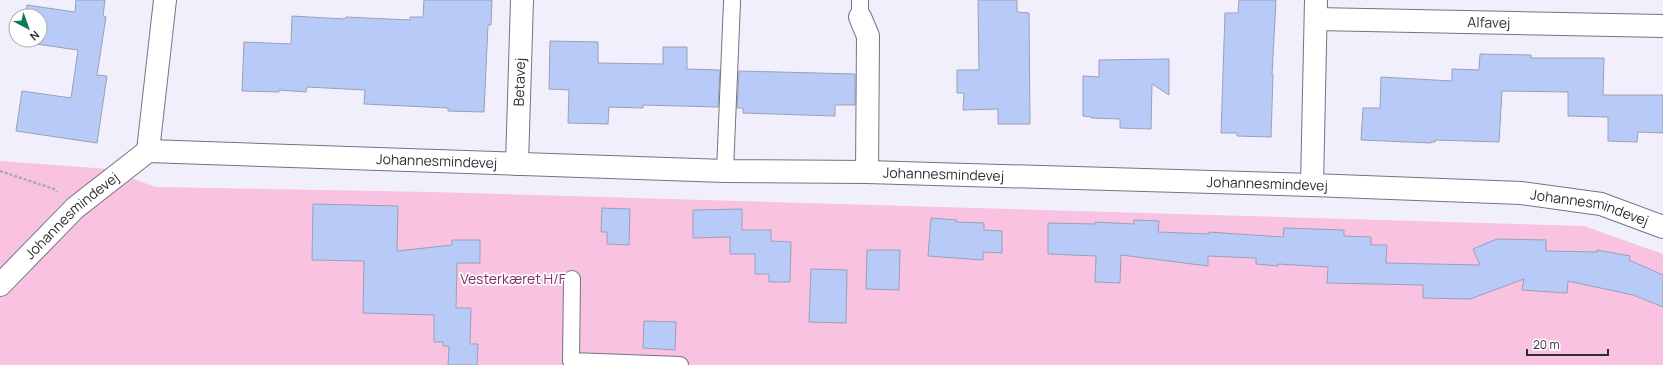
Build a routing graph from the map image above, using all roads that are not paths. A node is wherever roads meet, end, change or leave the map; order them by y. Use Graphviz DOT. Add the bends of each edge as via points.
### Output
graph roads {
  1 [pos="165,0"];
  2 [pos="522,0"];
  3 [pos="732,2"];
  4 [pos="860,8"];
  5 [pos="1316,10"];
  6 [pos="1663,26"];
  7 [pos="148,152"];
  8 [pos="517,164"];
  9 [pos="725,171"];
  10 [pos="867,172"];
  11 [pos="1312,185"];
  12 [pos="1663,227"];
  13 [pos="572,279"];
  14 [pos="0,285"];
  15 [pos="571,363"];
  16 [pos="680,365"];
  1 -- 7 [label="street"];
  2 -- 8 [label="street, Betavej"];
  3 -- 9 [label="lane"];
  4 -- 10 [label="street, Johannesmindevej" via="868,36"];
  5 -- 6 [label="street, Alfavej"];
  5 -- 11 [label="street, Alfavej"];
  7 -- 8 [label="street, Johannesmindevej"];
  7 -- 14 [label="street, Johannesmindevej" via="76,208"];
  8 -- 9 [label="street, Johannesmindevej"];
  9 -- 10 [label="street, Johannesmindevej"];
  10 -- 11 [label="street, Johannesmindevej"];
  11 -- 12 [label="street, Johannesmindevej" via="1521,193 1601,204"];
  13 -- 15 [label="lane"];
  15 -- 16 [label="lane"];
}
